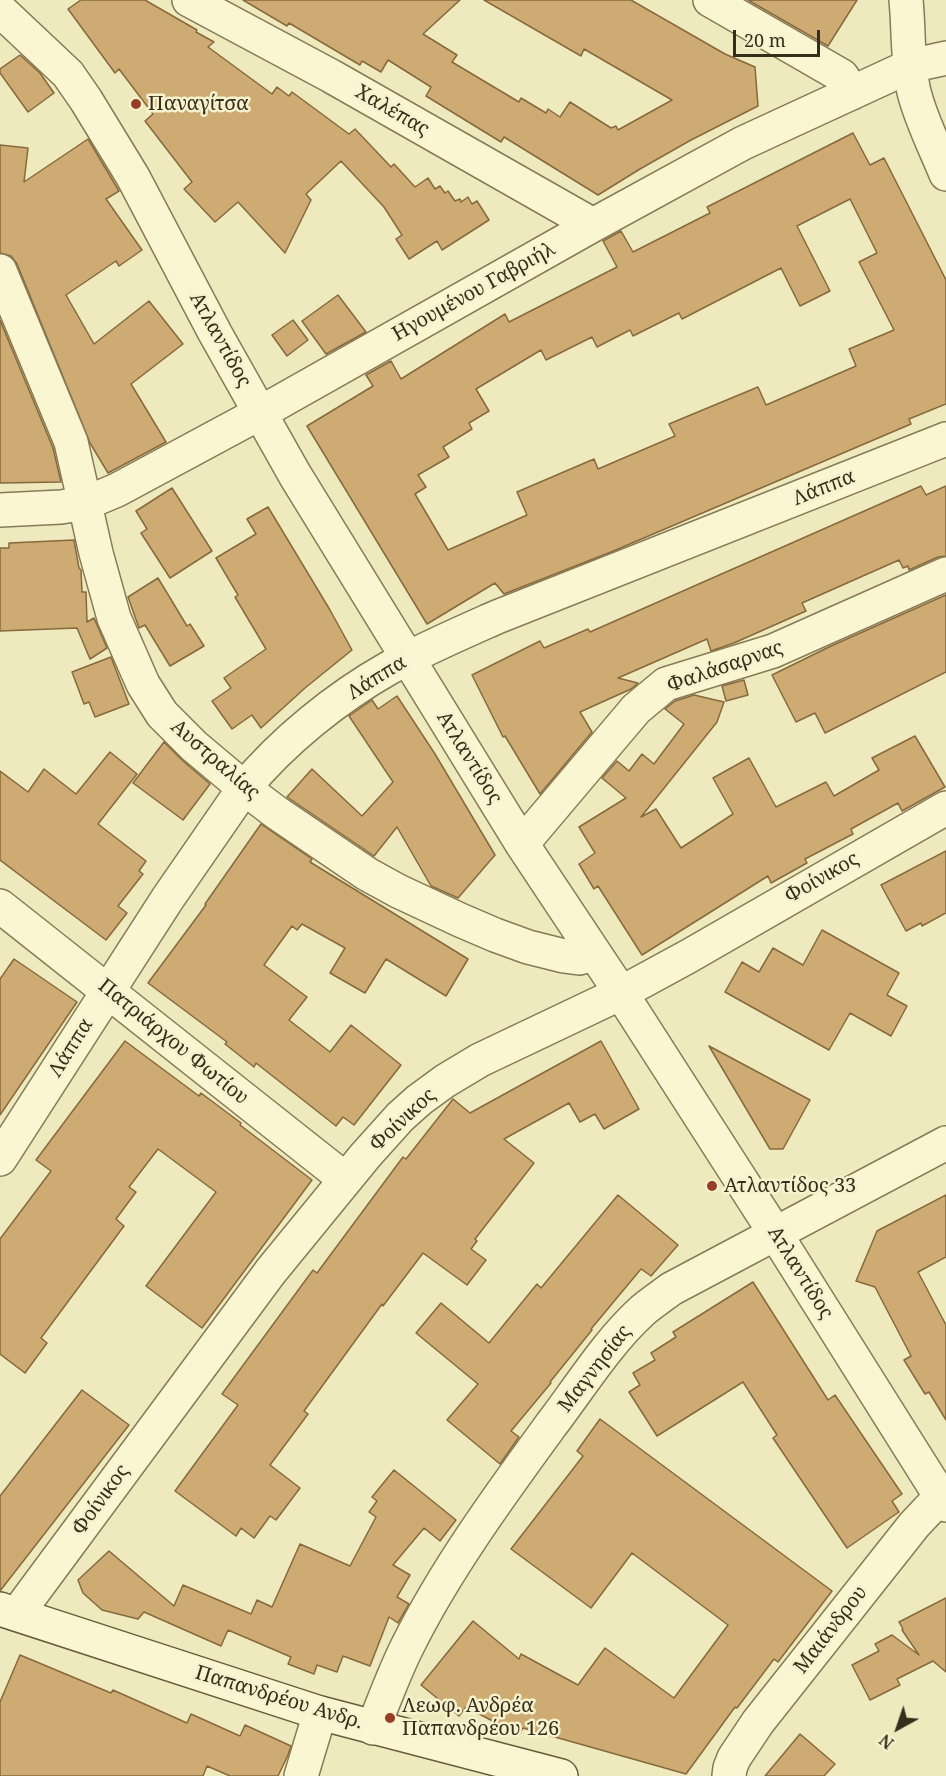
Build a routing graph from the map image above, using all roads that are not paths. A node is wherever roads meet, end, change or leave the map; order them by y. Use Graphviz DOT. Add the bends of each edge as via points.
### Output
graph roads {
  1 [pos="9,0"];
  2 [pos="189,0"];
  3 [pos="710,0"];
  4 [pos="906,0"];
  5 [pos="0,8"];
  6 [pos="946,58"];
  7 [pos="910,66"];
  8 [pos="852,93"];
  9 [pos="946,174"];
  10 [pos="593,225"];
  11 [pos="0,271"];
  12 [pos="260,413"];
  13 [pos="946,439"];
  14 [pos="86,503"];
  15 [pos="0,510"];
  16 [pos="946,574"];
  17 [pos="408,658"];
  18 [pos="244,788"];
  19 [pos="946,808"];
  20 [pos="522,844"];
  21 [pos="0,906"];
  22 [pos="594,954"];
  23 [pos="108,990"];
  24 [pos="621,993"];
  25 [pos="946,1143"];
  26 [pos="0,1159"];
  27 [pos="345,1179"];
  28 [pos="775,1233"];
  29 [pos="944,1497"];
  30 [pos="8,1612"];
  31 [pos="321,1713"];
  32 [pos="373,1728"];
  33 [pos="301,1776"];
  34 [pos="561,1776"];
  35 [pos="729,1776"];
  1 -- 5 [label="street"];
  2 -- 10 [label="street, Χαλέπας"];
  3 -- 8 [label="street" via="842,76"];
  4 -- 7 [label="street"];
  5 -- 12 [label="street, Ατλαντίδος" via="68,74 86,100 133,177"];
  6 -- 7 [label="street, Ηγουμένου Γαβριήλ"];
  7 -- 8 [label="street, Ηγουμένου Γαβριήλ"];
  7 -- 9 [label="street" via="920,111"];
  8 -- 10 [label="street, Ηγουμένου Γαβριήλ" via="743,143"];
  10 -- 12 [label="street, Ηγουμένου Γαβριήλ"];
  11 -- 14 [label="street, Αυστραλίας" via="71,442"];
  12 -- 14 [label="street, Ηγουμένου Γαβριήλ"];
  12 -- 17 [label="street, Ατλαντίδος"];
  13 -- 17 [label="street, Λάππα" via="497,617"];
  14 -- 15 [label="street, Ηγουμένου Γαβριήλ"];
  14 -- 18 [label="street, Αυστραλίας" via="114,618 143,684 178,732"];
  16 -- 20 [label="street, Φαλάσαρνας" via="773,651 666,684 636,709"];
  17 -- 18 [label="street, Λάππα" via="360,687 291,738"];
  17 -- 20 [label="street, Ατλαντίδος"];
  18 -- 22 [label="street, Αυστραλίας" via="339,856 398,891 528,947 579,958"];
  18 -- 23 [label="street, Λάππα"];
  19 -- 24 [label="street, Φοίνικος"];
  20 -- 22 [label="street, Ατλαντίδος"];
  21 -- 23 [label="street, Πατριάρχου Φωτίου"];
  22 -- 24 [label="street, Ατλαντίδος"];
  23 -- 26 [label="street, Λάππα"];
  23 -- 27 [label="street, Πατριάρχου Φωτίου"];
  24 -- 27 [label="street, Φοίνικος" via="480,1060 445,1081 400,1117"];
  24 -- 28 [label="street, Ατλαντίδος"];
  25 -- 28 [label="street, Μαγνησίας"];
  27 -- 30 [label="street, Φοίνικος"];
  28 -- 29 [label="street, Ατλαντίδος"];
  28 -- 32 [label="street, Μαγνησίας" via="671,1289 643,1310 611,1346 513,1479 435,1597 406,1648"];
  29 -- 35 [label="street, Μαιάνδρου" via="906,1535 758,1722 735,1758"];
  30 -- 31 [label="street, Παπανδρέου Ανδρ."];
  31 -- 32 [label="street, Παπανδρέου Ανδρ."];
  31 -- 33 [label="street"];
  32 -- 34 [label="street, Παπανδρέου Ανδρ."];
}
